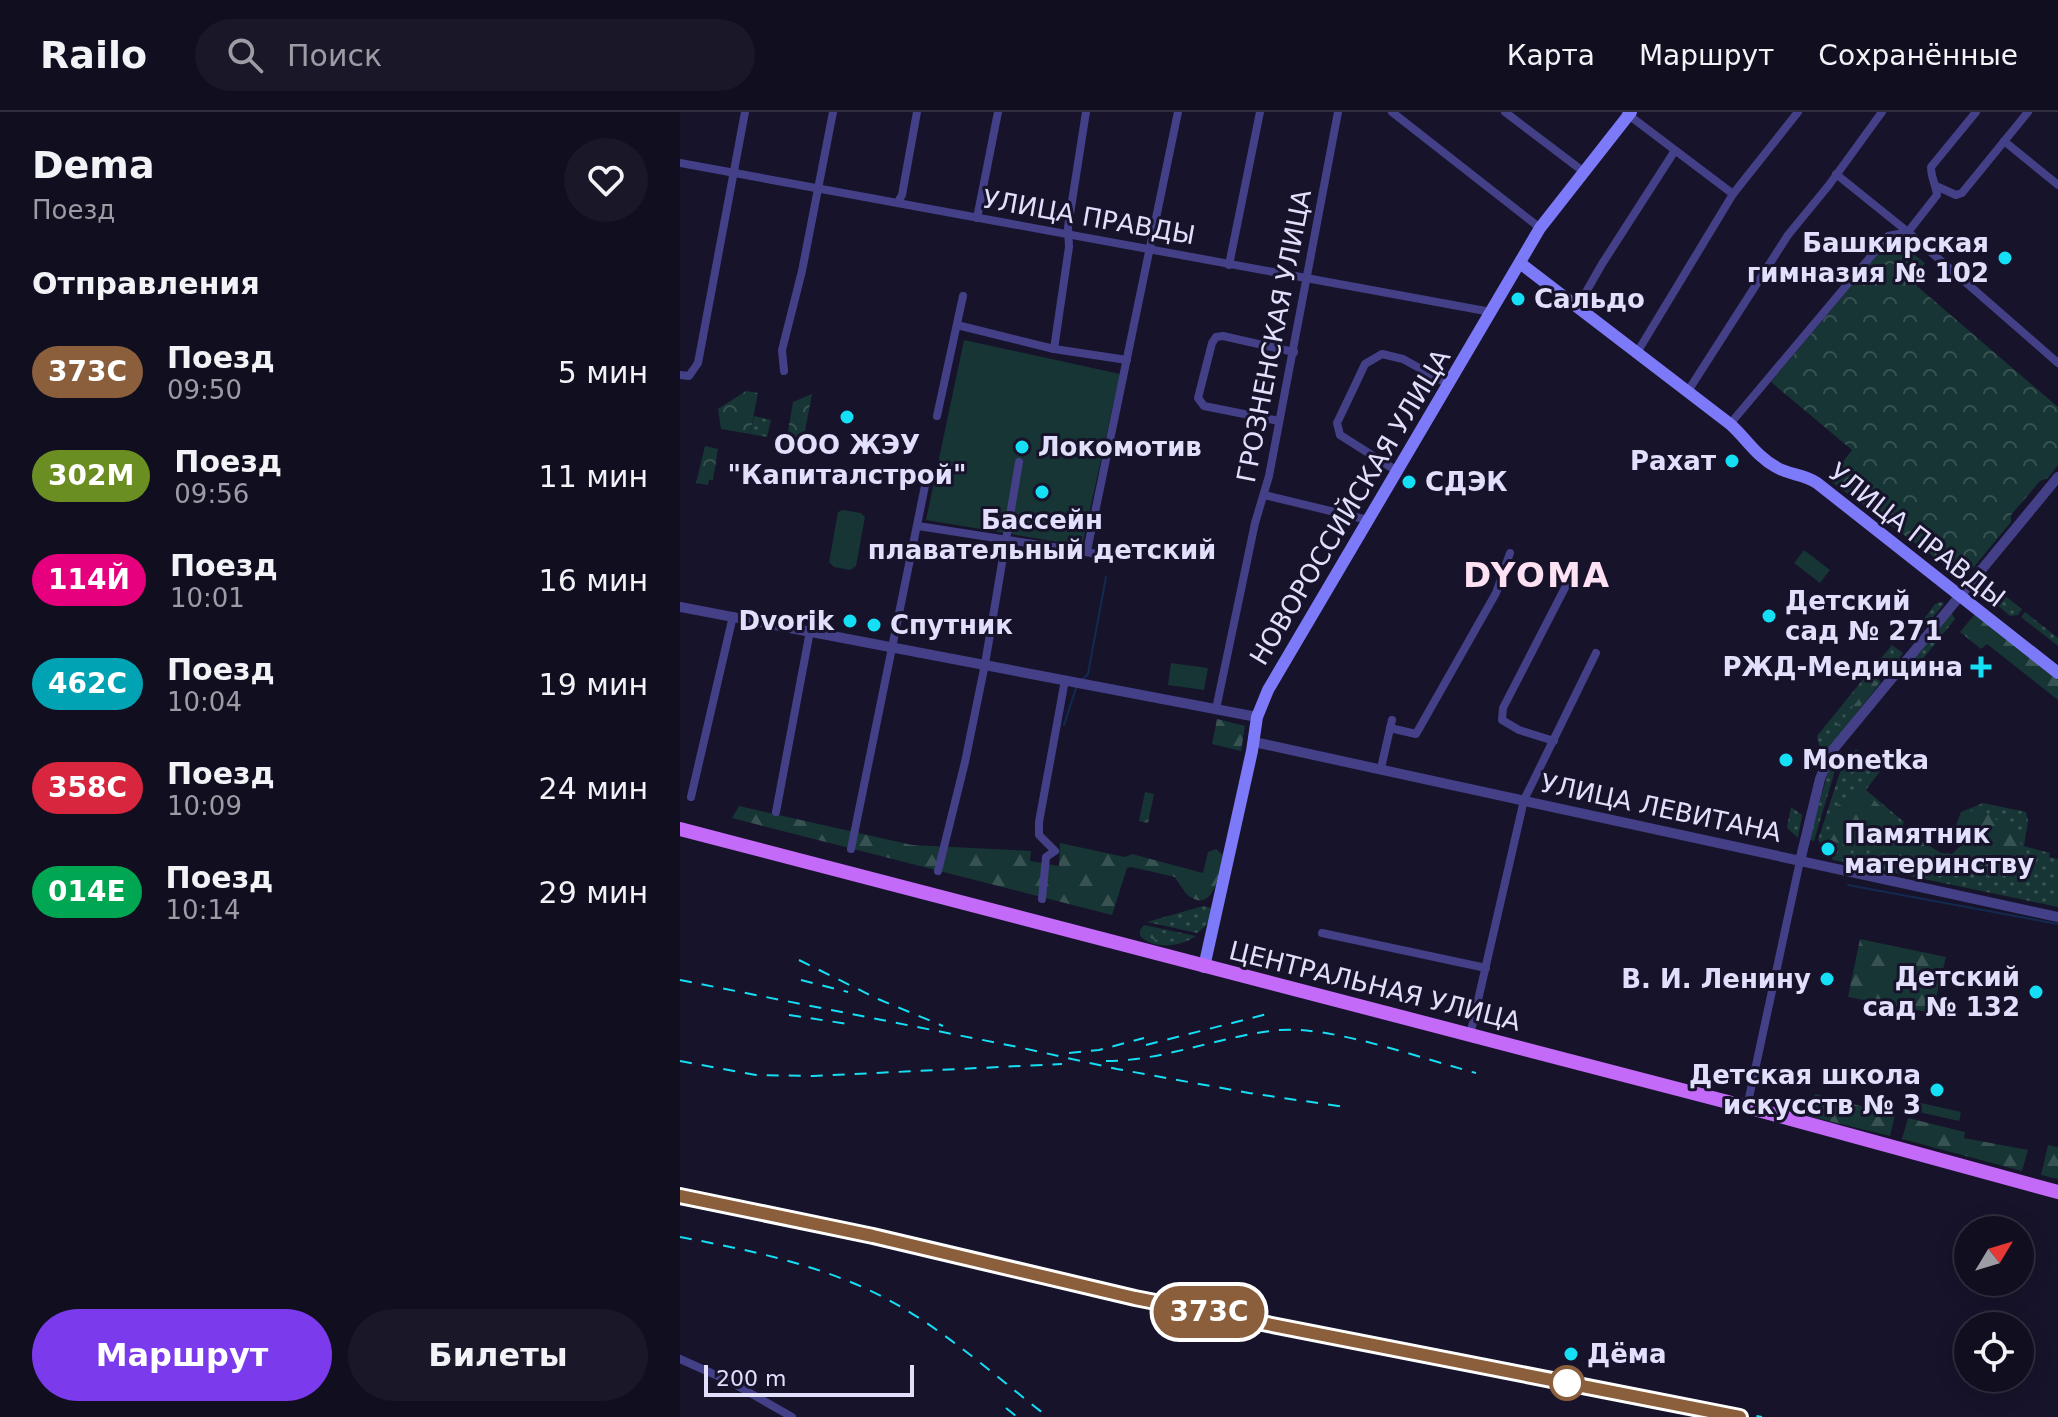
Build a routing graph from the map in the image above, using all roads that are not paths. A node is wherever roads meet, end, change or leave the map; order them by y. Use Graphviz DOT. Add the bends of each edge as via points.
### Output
graph roads {
  1 [pos="745,112"];
  2 [pos="833,112"];
  3 [pos="917,112"];
  4 [pos="998,112"];
  5 [pos="1086,112"];
  6 [pos="1178,112"];
  7 [pos="1260,112"];
  8 [pos="1338,112"];
  9 [pos="1392,112"];
  10 [pos="1505,112"];
  11 [pos="1781,112"];
  12 [pos="1798,112"];
  13 [pos="1882,112"];
  14 [pos="1976,112"];
  15 [pos="2028,112"];
  16 [pos="1628,113"];
  17 [pos="1791,120"];
  18 [pos="2004,141"];
  19 [pos="1674,152"];
  20 [pos="680,163"];
  21 [pos="1584,172"];
  22 [pos="734,173"];
  23 [pos="1836,174"];
  24 [pos="2058,185"];
  25 [pos="818,186"];
  26 [pos="1936,186"];
  27 [pos="1733,194"];
  28 [pos="898,202"];
  29 [pos="977,218"];
  30 [pos="1540,228"];
  31 [pos="1908,232"];
  32 [pos="1069,234"];
  33 [pos="1151,250"];
  34 [pos="1520,263"];
  35 [pos="1229,265"];
  36 [pos="1307,279"];
  37 [pos="963,296"];
  38 [pos="1578,306"];
  39 [pos="1491,312"];
  40 [pos="957,325"];
  41 [pos="1054,349"];
  42 [pos="1638,351"];
  43 [pos="1294,352"];
  44 [pos="1127,360"];
  45 [pos="2058,363"];
  46 [pos="784,371"];
  47 [pos="680,375"];
  48 [pos="1448,384"];
  49 [pos="1688,391"];
  50 [pos="937,416"];
  51 [pos="1279,421"];
  52 [pos="1730,424"];
  53 [pos="1019,462"];
  54 [pos="928,471"];
  55 [pos="1397,471"];
  56 [pos="2058,477"];
  57 [pos="1264,495"];
  58 [pos="1368,520"];
  59 [pos="918,526"];
  60 [pos="1004,541"];
  61 [pos="1087,551"];
  62 [pos="1510,553"];
  63 [pos="1111,556"];
  64 [pos="1570,578"];
  65 [pos="1960,596"];
  66 [pos="680,607"];
  67 [pos="733,616"];
  68 [pos="810,631"];
  69 [pos="893,646"];
  70 [pos="1596,653"];
  71 [pos="985,664"];
  72 [pos="2058,673"];
  73 [pos="1065,680"];
  74 [pos="1216,709"];
  75 [pos="1257,717"];
  76 [pos="1554,741"];
  77 [pos="1254,742"];
  78 [pos="1381,768"];
  79 [pos="691,797"];
  80 [pos="1524,800"];
  81 [pos="776,812"];
  82 [pos="680,829"];
  83 [pos="851,849"];
  84 [pos="1800,861"];
  85 [pos="938,871"];
  86 [pos="1042,899"];
  87 [pos="2058,917"];
  88 [pos="1322,933"];
  89 [pos="1204,967"];
  90 [pos="1486,968"];
  91 [pos="1470,1035"];
  92 [pos="1747,1107"];
  93 [pos="2058,1192"];
  94 [pos="680,1359"];
  95 [pos="792,1417"];
  1 -- 22 [label="street"];
  2 -- 25 [label="street"];
  3 -- 28 [label="street"];
  4 -- 29 [label="street"];
  5 -- 32 [label="street"];
  6 -- 33 [label="street"];
  7 -- 35 [label="street"];
  8 -- 36 [label="street, ГРОЗНЕНСКАЯ УЛИЦА"];
  9 -- 30 [label="street"];
  10 -- 21 [label="street"];
  11 -- 17 [label="street"];
  12 -- 17 [label="street"];
  13 -- 23 [label="street"];
  14 -- 26 [label="street" via="1931,167"];
  15 -- 18 [label="street"];
  16 -- 19 [label="street"];
  16 -- 21 [label="main road, НОВОРОССИЙСКАЯ УЛИЦА"];
  17 -- 27 [label="street"];
  18 -- 24 [label="street"];
  18 -- 26 [label="street" via="1962,193"];
  19 -- 27 [label="street"];
  19 -- 38 [label="street"];
  20 -- 22 [label="street, УЛИЦА ПРАВДЫ"];
  21 -- 30 [label="main road, НОВОРОССИЙСКАЯ УЛИЦА"];
  22 -- 25 [label="street, УЛИЦА ПРАВДЫ"];
  22 -- 47 [label="street" via="698,363 689,376"];
  23 -- 31 [label="street"];
  23 -- 49 [label="street" via="1788,235"];
  25 -- 28 [label="street, УЛИЦА ПРАВДЫ"];
  25 -- 46 [label="street" via="782,350"];
  26 -- 31 [label="street" via="1937,195"];
  27 -- 42 [label="street"];
  28 -- 29 [label="street, УЛИЦА ПРАВДЫ"];
  29 -- 32 [label="street, УЛИЦА ПРАВДЫ"];
  30 -- 34 [label="main road, НОВОРОССИЙСКАЯ УЛИЦА"];
  31 -- 45 [label="street"];
  31 -- 52 [label="street" via="1888,236"];
  32 -- 33 [label="street, УЛИЦА ПРАВДЫ"];
  32 -- 41 [label="street"];
  33 -- 35 [label="street, УЛИЦА ПРАВДЫ"];
  33 -- 44 [label="street"];
  34 -- 38 [label="main road, УЛИЦА ПРАВДЫ"];
  34 -- 39 [label="main road, НОВОРОССИЙСКАЯ УЛИЦА"];
  35 -- 36 [label="street, УЛИЦА ПРАВДЫ"];
  36 -- 39 [label="street, УЛИЦА ПРАВДЫ"];
  36 -- 43 [label="street, ГРОЗНЕНСКАЯ УЛИЦА"];
  37 -- 40 [label="street"];
  38 -- 42 [label="main road, УЛИЦА ПРАВДЫ"];
  39 -- 48 [label="main road, НОВОРОССИЙСКАЯ УЛИЦА"];
  40 -- 41 [label="street"];
  40 -- 50 [label="street"];
  41 -- 44 [label="street"];
  42 -- 49 [label="main road, УЛИЦА ПРАВДЫ"];
  43 -- 51 [label="street, ГРОЗНЕНСКАЯ УЛИЦА"];
  43 -- 51 [label="street" via="1216,337 1198,398 1204,406"];
  44 -- 61 [label="street"];
  48 -- 55 [label="main road, НОВОРОССИЙСКАЯ УЛИЦА"];
  48 -- 55 [label="street" via="1403,359 1382,354 1365,364 1337,423 1340,435"];
  49 -- 52 [label="main road, УЛИЦА ПРАВДЫ"];
  51 -- 57 [label="street, ГРОЗНЕНСКАЯ УЛИЦА"];
  52 -- 65 [label="main road, УЛИЦА ПРАВДЫ" via="1761,456 1817,483"];
  53 -- 60 [label="street"];
  54 -- 59 [label="street"];
  55 -- 58 [label="main road, НОВОРОССИЙСКАЯ УЛИЦА"];
  56 -- 65 [label="street"];
  57 -- 58 [label="street"];
  57 -- 74 [label="street, ГРОЗНЕНСКАЯ УЛИЦА"];
  58 -- 75 [label="main road, НОВОРОССИЙСКАЯ УЛИЦА"];
  59 -- 60 [label="street"];
  59 -- 69 [label="street"];
  60 -- 61 [label="street"];
  60 -- 71 [label="street"];
  61 -- 63 [label="street"];
  62 -- 78 [label="street" via="1496,593 1416,734 1391,724"];
  64 -- 76 [label="street" via="1503,708 1502,720 1509,726"];
  65 -- 72 [label="main road, УЛИЦА ПРАВДЫ"];
  65 -- 84 [label="street" via="1831,752"];
  66 -- 67 [label="street"];
  67 -- 68 [label="street"];
  67 -- 79 [label="street"];
  68 -- 69 [label="street"];
  68 -- 81 [label="street"];
  69 -- 71 [label="street"];
  69 -- 83 [label="street"];
  70 -- 76 [label="street"];
  71 -- 73 [label="street"];
  71 -- 85 [label="street"];
  73 -- 74 [label="street"];
  73 -- 86 [label="street" via="1039,822 1039,835 1055,851 1046,857"];
  74 -- 75 [label="street"];
  75 -- 77 [label="main road, НОВОРОССИЙСКАЯ УЛИЦА"];
  76 -- 80 [label="street"];
  77 -- 78 [label="street, УЛИЦА ЛЕВИТАНА"];
  77 -- 89 [label="main road, НОВОРОССИЙСКАЯ УЛИЦА"];
  78 -- 80 [label="street, УЛИЦА ЛЕВИТАНА"];
  80 -- 84 [label="street, УЛИЦА ЛЕВИТАНА"];
  80 -- 90 [label="street"];
  82 -- 89 [label="main road, ЦЕНТРАЛЬНАЯ УЛИЦА"];
  84 -- 87 [label="street, УЛИЦА ЛЕВИТАНА"];
  84 -- 92 [label="street"];
  88 -- 90 [label="street"];
  89 -- 91 [label="main road, ЦЕНТРАЛЬНАЯ УЛИЦА"];
  90 -- 91 [label="street"];
  91 -- 92 [label="main road, ЦЕНТРАЛЬНАЯ УЛИЦА"];
  92 -- 93 [label="main road, ЦЕНТРАЛЬНАЯ УЛИЦА"];
  94 -- 95 [label="street"];
}
